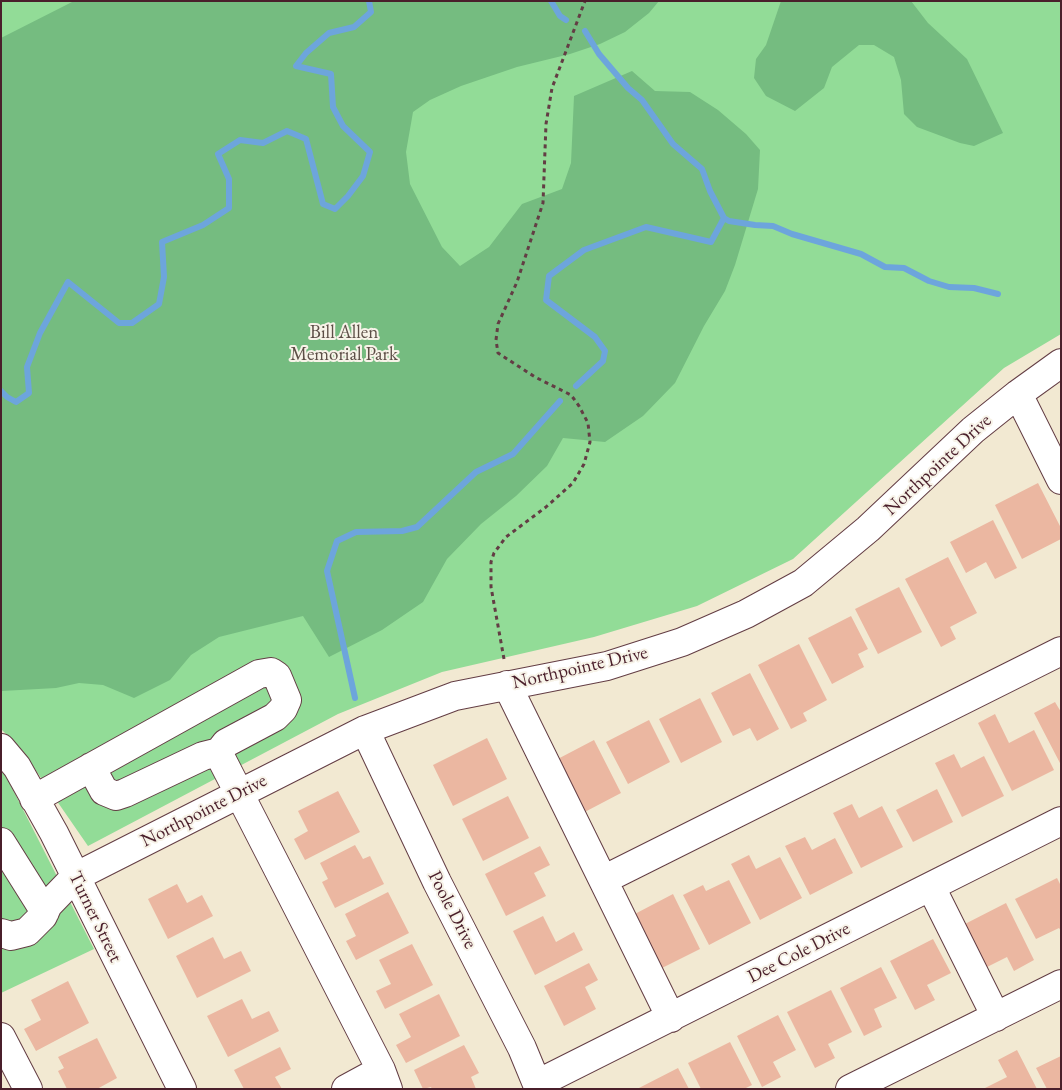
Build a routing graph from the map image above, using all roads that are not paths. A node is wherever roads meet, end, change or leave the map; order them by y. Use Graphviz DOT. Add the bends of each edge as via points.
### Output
graph roads {
  1 [pos="1061,363"];
  2 [pos="1018,394"];
  3 [pos="1061,480"];
  4 [pos="1061,651"];
  5 [pos="505,672"];
  6 [pos="365,730"];
  7 [pos="1,748"];
  8 [pos="219,752"];
  9 [pos="91,767"];
  10 [pos="238,794"];
  11 [pos="34,799"];
  12 [pos="1061,821"];
  13 [pos="1,842"];
  14 [pos="75,877"];
  15 [pos="603,880"];
  16 [pos="931,887"];
  17 [pos="45,912"];
  18 [pos="1,933"];
  19 [pos="1061,984"];
  20 [pos="996,1017"];
  21 [pos="671,1018"];
  22 [pos="1,1037"];
  23 [pos="385,1080"];
  24 [pos="538,1086"];
  25 [pos="28,1089"];
  26 [pos="182,1089"];
  27 [pos="346,1089"];
  28 [pos="850,1089"];
  1 -- 2 [label="street, Northpointe Drive"];
  2 -- 3 [label="street"];
  2 -- 5 [label="street, Northpointe Drive" via="973,430 868,529 803,583 746,614 682,642 607,666"];
  4 -- 15 [label="street"];
  5 -- 6 [label="street, Northpointe Drive" via="455,696"];
  5 -- 15 [label="street"];
  6 -- 10 [label="street, Northpointe Drive"];
  6 -- 24 [label="street, Poole Drive"];
  7 -- 11 [label="street, Turner Street"];
  8 -- 9 [label="street" via="203,756 116,796 104,791"];
  8 -- 9 [label="street" via="226,743 283,709 287,700 278,676 271,672 259,674"];
  8 -- 10 [label="street"];
  9 -- 11 [label="street"];
  10 -- 14 [label="street, Northpointe Drive"];
  10 -- 23 [label="street"];
  11 -- 14 [label="street, Turner Street"];
  12 -- 16 [label="street, Dee Cole Drive"];
  13 -- 17 [label="street"];
  14 -- 17 [label="street"];
  14 -- 26 [label="street, Turner Street"];
  15 -- 21 [label="street"];
  16 -- 20 [label="street"];
  16 -- 21 [label="street, Dee Cole Drive"];
  17 -- 18 [label="street" via="27,932 11,936"];
  19 -- 20 [label="street"];
  20 -- 28 [label="street"];
  21 -- 24 [label="street, Dee Cole Drive"];
  22 -- 25 [label="street"];
  23 -- 27 [label="street"];
}
